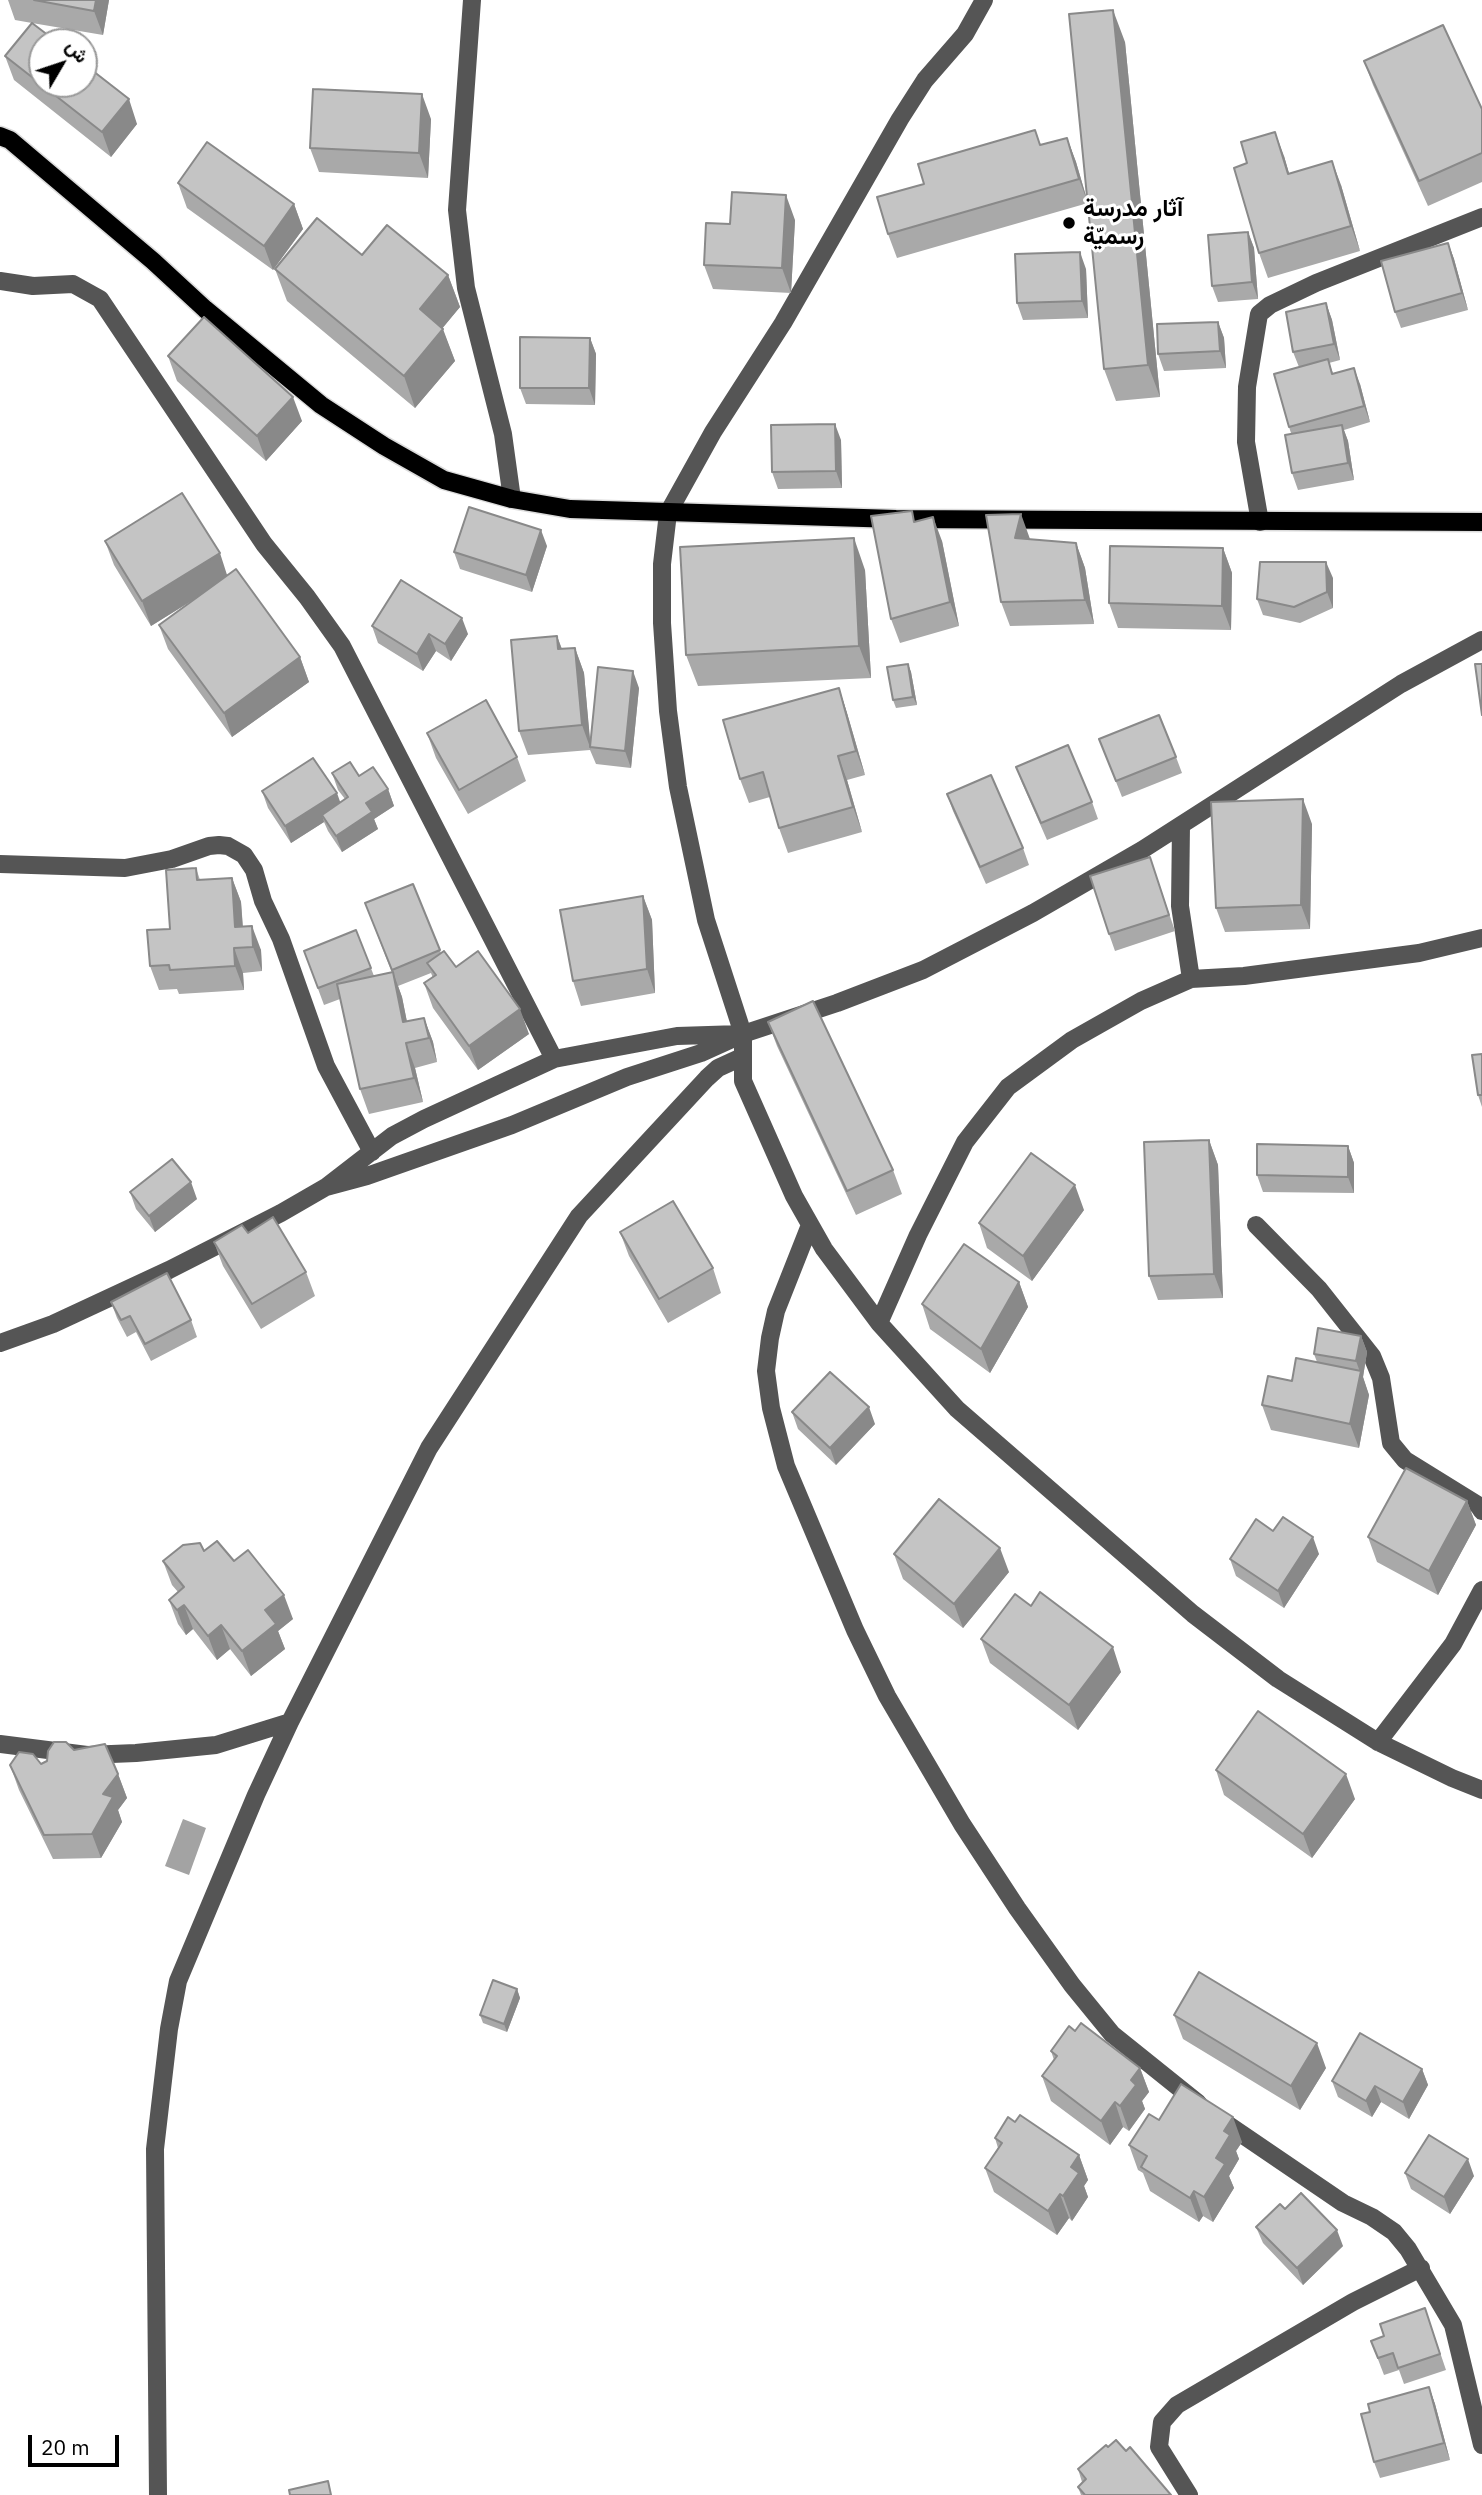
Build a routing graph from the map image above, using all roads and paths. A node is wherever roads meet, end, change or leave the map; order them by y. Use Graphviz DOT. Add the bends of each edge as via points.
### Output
graph roads {
  1 [pos="472,0"];
  2 [pos="984,0"];
  3 [pos="0,136"];
  4 [pos="1482,217"];
  5 [pos="0,281"];
  6 [pos="512,499"];
  7 [pos="668,513"];
  8 [pos="1260,522"];
  9 [pos="1482,522"];
  10 [pos="1482,640"];
  11 [pos="1181,825"];
  12 [pos="0,864"];
  13 [pos="1482,938"];
  14 [pos="1191,979"];
  15 [pos="743,1034"];
  16 [pos="742,1057"];
  17 [pos="554,1059"];
  18 [pos="372,1152"];
  19 [pos="326,1187"];
  20 [pos="810,1225"];
  21 [pos="1256,1225"];
  22 [pos="879,1323"];
  23 [pos="0,1343"];
  24 [pos="1482,1511"];
  25 [pos="1482,1590"];
  26 [pos="290,1722"];
  27 [pos="1378,1742"];
  28 [pos="0,1744"];
  29 [pos="1452,1778"];
  30 [pos="1482,1790"];
  31 [pos="1482,1803"];
  32 [pos="1421,2267"];
  33 [pos="1482,2445"];
  34 [pos="158,2495"];
  35 [pos="1189,2495"];
  1 -- 6 [label="street" via="457,210 466,288 503,434"];
  2 -- 7 [label="street" via="965,34 925,80 900,119"];
  3 -- 6 [label="main road" via="321,405 444,480"];
  4 -- 8 [label="street" via="1316,283 1258,314 1247,387 1246,442"];
  5 -- 17 [label="street" via="33,286 73,284 100,299 264,544 342,646"];
  6 -- 7 [label="main road" via="570,509"];
  7 -- 8 [label="main road"];
  7 -- 15 [label="street" via="662,622 678,787 706,920"];
  8 -- 9 [label="main road"];
  10 -- 11 [label="street" via="1401,684"];
  11 -- 14 [label="street" via="1180,906"];
  11 -- 15 [label="street" via="1033,913 923,970"];
  12 -- 18 [label="street" via="125,868 219,845 244,855 281,939 326,1066"];
  13 -- 14 [label="street" via="1419,953"];
  14 -- 22 [label="street" via="1072,1040 1008,1087 965,1142"];
  15 -- 16 [label="street"];
  15 -- 17 [label="street" via="677,1036"];
  15 -- 19 [label="street" via="512,1125"];
  16 -- 20 [label="street" via="747,1093"];
  16 -- 26 [label="street" via="707,1078 579,1216 429,1448"];
  17 -- 18 [label="street" via="424,1119"];
  18 -- 19 [label="street"];
  19 -- 23 [label="street" via="169,1270 53,1324"];
  20 -- 22 [label="street"];
  20 -- 32 [label="street" via="769,1338 766,1371 771,1408 786,1466 855,1630 923,1759 1017,1908 1112,2034 1216,2116 1343,2203 1394,2232"];
  21 -- 24 [label="street" via="1319,1289 1372,1356 1383,1386 1391,1443 1405,1460"];
  22 -- 27 [label="street" via="957,1409 1193,1614 1278,1679"];
  25 -- 27 [label="street" via="1453,1644"];
  26 -- 28 [label="street" via="216,1745 149,1752 87,1755"];
  26 -- 34 [label="street" via="178,1981 169,2029 155,2149"];
  27 -- 29 [label="street"];
  29 -- 30 [label="street"];
  29 -- 31 [label="street"];
  32 -- 33 [label="street" via="1453,2325"];
  32 -- 35 [label="street" via="1177,2405 1162,2422 1159,2447"];
}
